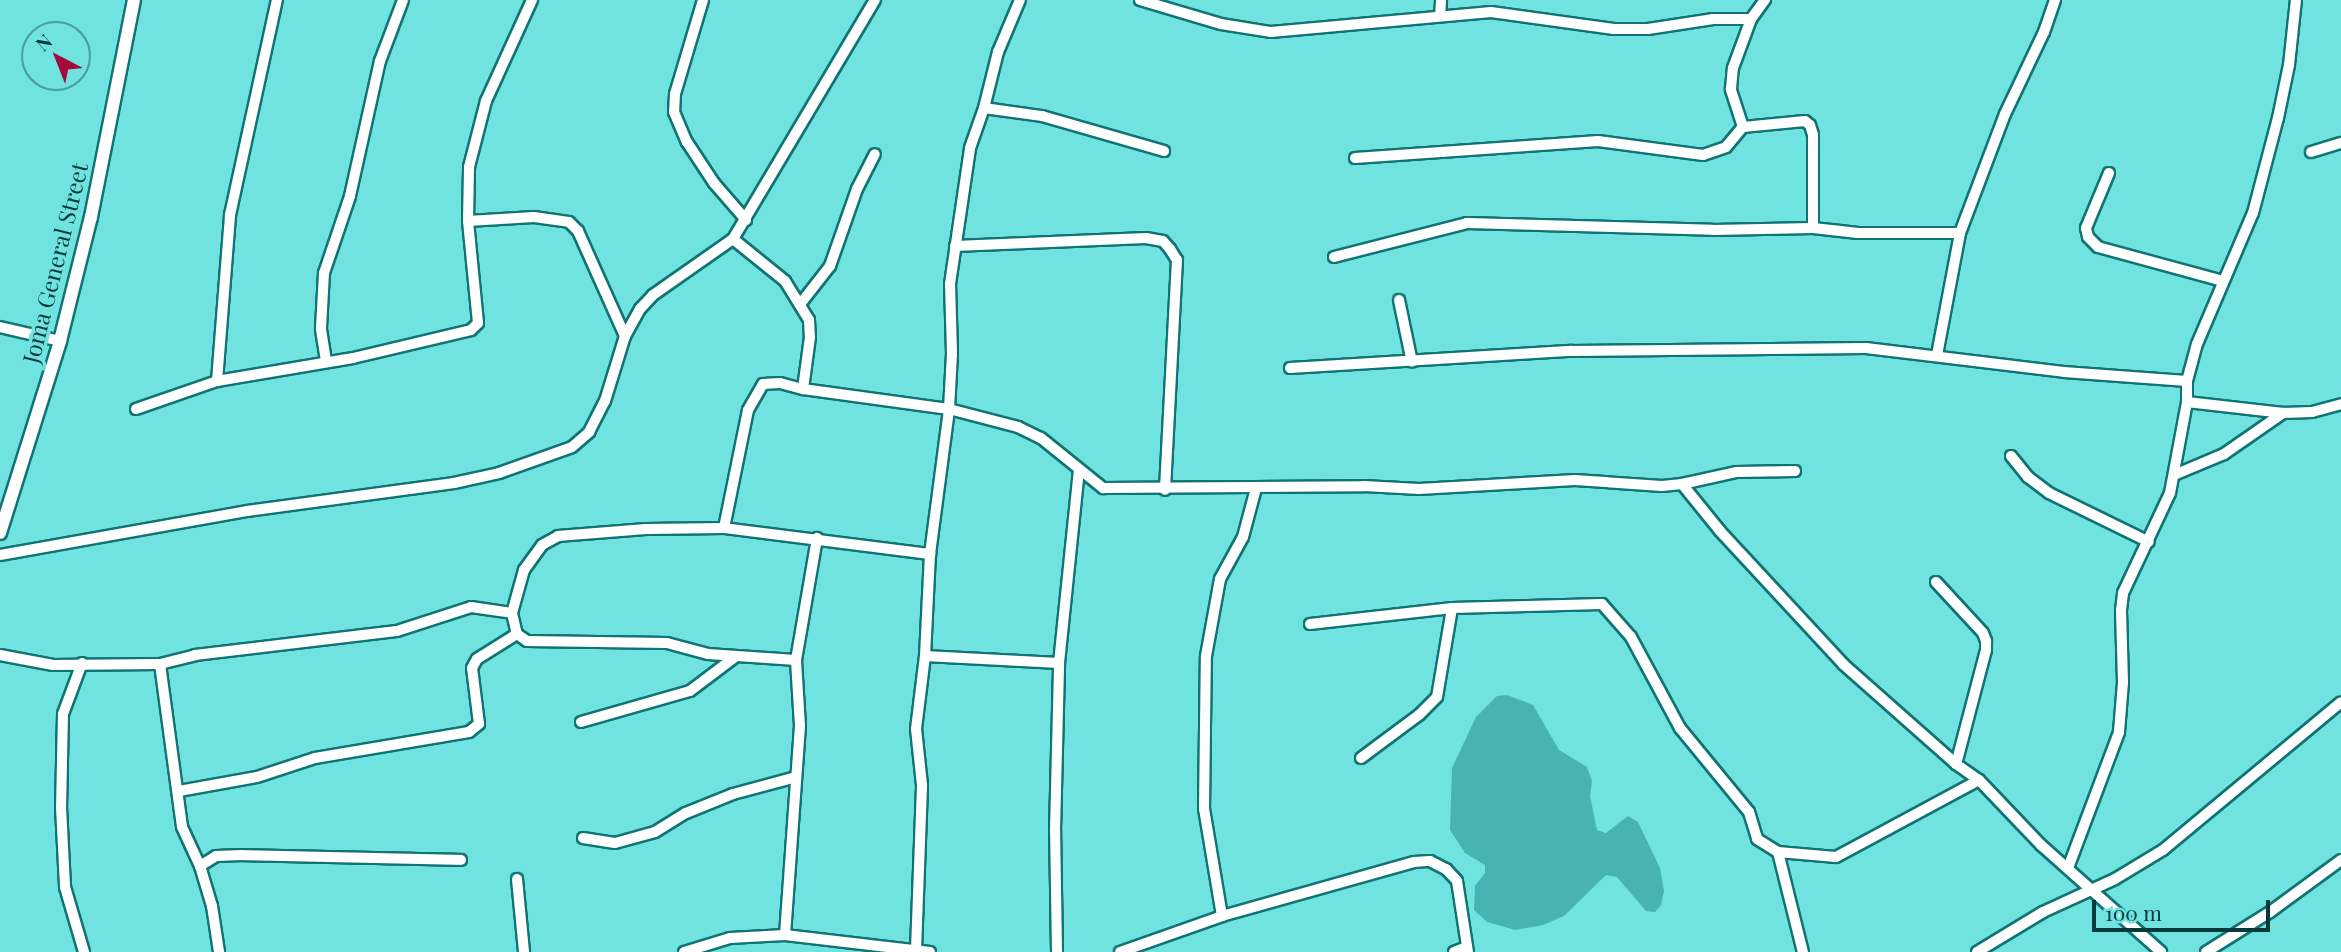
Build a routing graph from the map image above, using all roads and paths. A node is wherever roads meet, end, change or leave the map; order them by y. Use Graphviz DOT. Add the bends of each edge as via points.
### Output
graph roads {
  1 [pos="134,0"];
  2 [pos="277,0"];
  3 [pos="403,0"];
  4 [pos="532,0"];
  5 [pos="703,0"];
  6 [pos="875,0"];
  7 [pos="1020,0"];
  8 [pos="1140,0"];
  9 [pos="1441,0"];
  10 [pos="1765,0"];
  11 [pos="2054,0"];
  12 [pos="2296,0"];
  13 [pos="1440,16"];
  14 [pos="1751,19"];
  15 [pos="984,108"];
  16 [pos="1742,127"];
  17 [pos="2341,143"];
  18 [pos="1164,150"];
  19 [pos="2311,152"];
  20 [pos="875,154"];
  21 [pos="1354,158"];
  22 [pos="2109,173"];
  23 [pos="746,220"];
  24 [pos="468,221"];
  25 [pos="1813,228"];
  26 [pos="1960,233"];
  27 [pos="733,239"];
  28 [pos="955,246"];
  29 [pos="1334,257"];
  30 [pos="2223,281"];
  31 [pos="1399,300"];
  32 [pos="801,303"];
  33 [pos="0,327"];
  34 [pos="625,336"];
  35 [pos="60,341"];
  36 [pos="1937,355"];
  37 [pos="326,361"];
  38 [pos="1412,362"];
  39 [pos="1290,368"];
  40 [pos="217,381"];
  41 [pos="2187,381"];
  42 [pos="803,389"];
  43 [pos="2187,402"];
  44 [pos="2341,404"];
  45 [pos="136,409"];
  46 [pos="949,409"];
  47 [pos="2283,413"];
  48 [pos="2011,456"];
  49 [pos="1079,471"];
  50 [pos="1795,471"];
  51 [pos="2174,475"];
  52 [pos="1682,484"];
  53 [pos="1256,488"];
  54 [pos="1165,490"];
  55 [pos="724,528"];
  56 [pos="0,533"];
  57 [pos="817,538"];
  58 [pos="2149,542"];
  59 [pos="930,554"];
  60 [pos="0,555"];
  61 [pos="1936,582"];
  62 [pos="1452,608"];
  63 [pos="512,613"];
  64 [pos="1310,624"];
  65 [pos="517,634"];
  66 [pos="0,654"];
  67 [pos="925,656"];
  68 [pos="735,657"];
  69 [pos="796,660"];
  70 [pos="82,663"];
  71 [pos="1059,663"];
  72 [pos="160,664"];
  73 [pos="2341,702"];
  74 [pos="581,722"];
  75 [pos="1361,758"];
  76 [pos="1956,764"];
  77 [pos="796,777"];
  78 [pos="1979,780"];
  79 [pos="179,791"];
  80 [pos="583,838"];
  81 [pos="1778,852"];
  82 [pos="461,860"];
  83 [pos="2341,860"];
  84 [pos="200,866"];
  85 [pos="2068,868"];
  86 [pos="517,879"];
  87 [pos="2093,888"];
  88 [pos="1222,916"];
  89 [pos="785,935"];
  90 [pos="1468,949"];
  91 [pos="916,950"];
  92 [pos="84,952"];
  93 [pos="219,952"];
  94 [pos="524,952"];
  95 [pos="684,952"];
  96 [pos="930,952"];
  97 [pos="1057,952"];
  98 [pos="1120,952"];
  99 [pos="1454,952"];
  100 [pos="1803,952"];
  101 [pos="1978,952"];
  102 [pos="2161,952"];
  103 [pos="2206,952"];
  1 -- 35 [label="street, Joma General Street" via="91,217"];
  2 -- 40 [label="street" via="230,215"];
  3 -- 37 [label="street" via="380,61 350,196 324,273 321,328"];
  4 -- 24 [label="street" via="486,101 469,167"];
  5 -- 23 [label="street" via="675,94 674,113 714,183"];
  6 -- 23 [label="street"];
  7 -- 15 [label="street" via="998,52"];
  8 -- 13 [label="street" via="1221,24 1271,32"];
  9 -- 13 [label="street"];
  10 -- 14 [label="street"];
  11 -- 26 [label="street"];
  12 -- 30 [label="street" via="2289,65 2266,168 2253,213"];
  13 -- 14 [label="street" via="1491,12 1614,29"];
  14 -- 16 [label="street" via="1733,68 1731,89"];
  15 -- 18 [label="street" via="1042,116"];
  15 -- 28 [label="street" via="970,148"];
  16 -- 21 [label="street" via="1726,147 1703,155 1598,141"];
  16 -- 25 [label="street" via="1805,121 1810,125"];
  17 -- 19 [label="street"];
  20 -- 32 [label="street" via="857,189 830,267"];
  22 -- 30 [label="street" via="2086,228 2098,247"];
  23 -- 27 [label="street"];
  24 -- 34 [label="street" via="534,216 569,222 578,231"];
  24 -- 37 [label="street" via="478,323 471,330"];
  25 -- 26 [label="street"];
  25 -- 29 [label="street" via="1467,223"];
  26 -- 36 [label="street"];
  27 -- 32 [label="street" via="785,281"];
  27 -- 34 [label="street" via="653,295"];
  28 -- 46 [label="street" via="950,284"];
  28 -- 54 [label="street" via="1146,239 1163,241 1170,249 1177,260"];
  30 -- 41 [label="street"];
  31 -- 38 [label="street"];
  32 -- 42 [label="street" via="810,337"];
  33 -- 35 [label="street"];
  34 -- 60 [label="street" via="606,401 589,432 572,447 551,455 454,483 247,511"];
  35 -- 56 [label="street, Joma General Street"];
  36 -- 38 [label="street" via="1866,348 1599,350"];
  36 -- 41 [label="street" via="2064,372"];
  37 -- 40 [label="street"];
  38 -- 39 [label="street"];
  40 -- 45 [label="street"];
  41 -- 43 [label="street"];
  42 -- 46 [label="street"];
  42 -- 55 [label="street" via="763,384 756,392 748,410"];
  43 -- 47 [label="street"];
  43 -- 51 [label="street"];
  44 -- 47 [label="street"];
  46 -- 49 [label="street" via="1018,427 1041,438"];
  46 -- 59 [label="street"];
  47 -- 51 [label="street" via="2224,454"];
  48 -- 58 [label="street" via="2049,494"];
  49 -- 54 [label="street" via="1103,488"];
  49 -- 71 [label="street"];
  50 -- 52 [label="street" via="1736,472"];
  51 -- 58 [label="street"];
  52 -- 53 [label="street" via="1575,480 1419,489"];
  52 -- 76 [label="street" via="1843,664"];
  53 -- 54 [label="street"];
  53 -- 88 [label="street" via="1243,537 1220,579 1206,656 1204,809"];
  55 -- 57 [label="street"];
  55 -- 63 [label="street" via="646,529 550,540 524,570"];
  57 -- 59 [label="street"];
  57 -- 69 [label="street"];
  58 -- 85 [label="street" via="2122,602 2119,732"];
  59 -- 67 [label="street"];
  61 -- 76 [label="street" via="1983,632 1986,641"];
  62 -- 64 [label="street"];
  62 -- 75 [label="street" via="1437,697"];
  62 -- 81 [label="street" via="1602,604 1631,637 1680,728 1749,812 1757,839"];
  63 -- 65 [label="street"];
  63 -- 72 [label="street" via="471,607 397,631 195,655"];
  65 -- 68 [label="street" via="527,640 667,643"];
  65 -- 79 [label="street" via="477,659 472,668 479,724 469,732 315,758 257,777"];
  66 -- 70 [label="street" via="53,664"];
  67 -- 71 [label="street"];
  67 -- 91 [label="street" via="916,729 922,785"];
  68 -- 69 [label="street"];
  68 -- 74 [label="street" via="690,691"];
  69 -- 77 [label="street" via="800,726"];
  70 -- 72 [label="street"];
  70 -- 92 [label="street" via="63,715 61,807 65,887"];
  71 -- 97 [label="street"];
  72 -- 79 [label="street"];
  73 -- 87 [label="street" via="2163,850"];
  76 -- 78 [label="street"];
  77 -- 80 [label="street" via="733,794 655,832 615,843"];
  77 -- 89 [label="street"];
  78 -- 81 [label="street" via="1836,857"];
  78 -- 85 [label="street"];
  79 -- 84 [label="street" via="182,827"];
  81 -- 100 [label="street"];
  82 -- 84 [label="street" via="242,855 216,856"];
  83 -- 103 [label="street"];
  84 -- 93 [label="street"];
  85 -- 87 [label="street"];
  86 -- 94 [label="street"];
  87 -- 101 [label="street"];
  87 -- 102 [label="street"];
  88 -- 90 [label="street" via="1430,861 1457,881"];
  88 -- 98 [label="street"];
  89 -- 91 [label="street"];
  89 -- 95 [label="street" via="730,938"];
  90 -- 99 [label="street"];
  91 -- 96 [label="street"];
}
